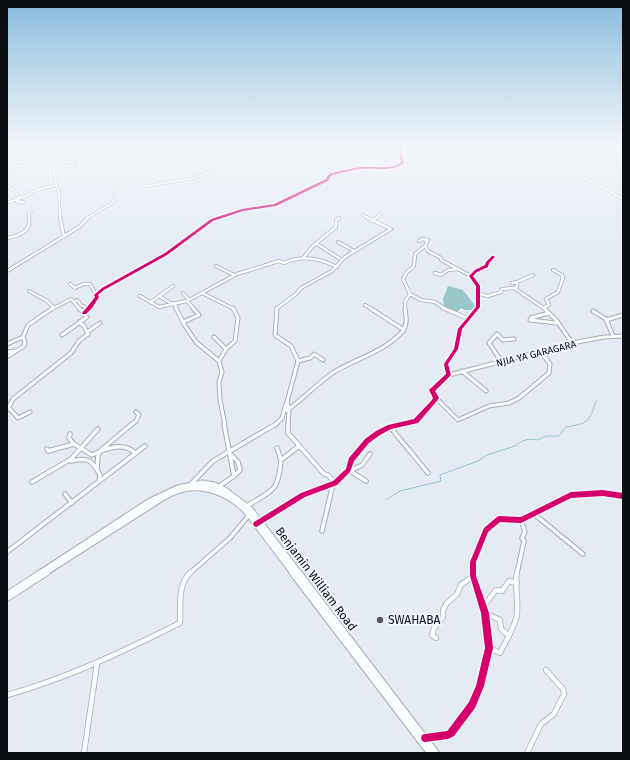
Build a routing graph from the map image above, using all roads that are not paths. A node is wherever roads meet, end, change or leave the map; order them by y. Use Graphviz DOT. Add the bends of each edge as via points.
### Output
graph roads {
  1 [pos="56,180"];
  2 [pos="124,180"];
  3 [pos="138,180"];
  4 [pos="181,180"];
  5 [pos="326,180"];
  6 [pos="589,180"];
  7 [pos="7,185"];
  8 [pos="56,185"];
  9 [pos="19,198"];
  10 [pos="623,199"];
  11 [pos="24,202"];
  12 [pos="7,203"];
  13 [pos="32,211"];
  14 [pos="381,213"];
  15 [pos="363,215"];
  16 [pos="339,218"];
  17 [pos="372,221"];
  18 [pos="64,237"];
  19 [pos="7,238"];
  20 [pos="419,241"];
  21 [pos="338,242"];
  22 [pos="317,244"];
  23 [pos="425,246"];
  24 [pos="354,251"];
  25 [pos="493,257"];
  26 [pos="303,258"];
  27 [pos="342,260"];
  28 [pos="216,266"];
  29 [pos="337,267"];
  30 [pos="458,269"];
  31 [pos="553,270"];
  32 [pos="7,271"];
  33 [pos="434,272"];
  34 [pos="234,275"];
  35 [pos="533,275"];
  36 [pos="471,276"];
  37 [pos="70,284"];
  38 [pos="516,285"];
  39 [pos="173,286"];
  40 [pos="29,291"];
  41 [pos="183,293"];
  42 [pos="202,293"];
  43 [pos="410,294"];
  44 [pos="479,294"];
  45 [pos="96,295"];
  46 [pos="140,296"];
  47 [pos="159,296"];
  48 [pos="188,300"];
  49 [pos="74,302"];
  50 [pos="151,302"];
  51 [pos="173,303"];
  52 [pos="365,305"];
  53 [pos="550,305"];
  54 [pos="54,308"];
  55 [pos="543,308"];
  56 [pos="89,309"];
  57 [pos="593,311"];
  58 [pos="84,312"];
  59 [pos="548,312"];
  60 [pos="623,315"];
  61 [pos="468,319"];
  62 [pos="606,320"];
  63 [pos="79,322"];
  64 [pos="183,322"];
  65 [pos="100,323"];
  66 [pos="556,323"];
  67 [pos="404,330"];
  68 [pos="87,332"];
  69 [pos="62,335"];
  70 [pos="22,336"];
  71 [pos="613,336"];
  72 [pos="623,336"];
  73 [pos="214,337"];
  74 [pos="514,339"];
  75 [pos="572,343"];
  76 [pos="7,344"];
  77 [pos="226,349"];
  78 [pos="16,351"];
  79 [pos="7,352"];
  80 [pos="541,352"];
  81 [pos="7,357"];
  82 [pos="323,360"];
  83 [pos="219,361"];
  84 [pos="298,361"];
  85 [pos="501,361"];
  86 [pos="462,371"];
  87 [pos="449,374"];
  88 [pos="486,391"];
  89 [pos="436,398"];
  90 [pos="286,408"];
  91 [pos="8,409"];
  92 [pos="30,412"];
  93 [pos="136,412"];
  94 [pos="390,427"];
  95 [pos="98,429"];
  96 [pos="70,434"];
  97 [pos="74,444"];
  98 [pos="145,446"];
  99 [pos="299,446"];
  100 [pos="81,448"];
  101 [pos="277,448"];
  102 [pos="47,449"];
  103 [pos="100,452"];
  104 [pos="135,453"];
  105 [pos="230,454"];
  106 [pos="370,454"];
  107 [pos="281,460"];
  108 [pos="69,461"];
  109 [pos="97,469"];
  110 [pos="349,471"];
  111 [pos="428,472"];
  112 [pos="234,476"];
  113 [pos="99,481"];
  114 [pos="366,481"];
  115 [pos="32,482"];
  116 [pos="191,484"];
  117 [pos="334,484"];
  118 [pos="218,488"];
  119 [pos="66,494"];
  120 [pos="623,496"];
  121 [pos="72,503"];
  122 [pos="247,506"];
  123 [pos="534,514"];
  124 [pos="250,515"];
  125 [pos="521,520"];
  126 [pos="258,523"];
  127 [pos="322,531"];
  128 [pos="7,552"];
  129 [pos="583,554"];
  130 [pos="473,576"];
  131 [pos="517,583"];
  132 [pos="7,594"];
  133 [pos="7,598"];
  134 [pos="483,607"];
  135 [pos="485,613"];
  136 [pos="509,636"];
  137 [pos="436,638"];
  138 [pos="489,648"];
  139 [pos="97,664"];
  140 [pos="546,670"];
  141 [pos="7,695"];
  142 [pos="425,738"];
  143 [pos="84,753"];
  144 [pos="430,753"];
  145 [pos="436,753"];
  146 [pos="527,753"];
  1 -- 8 [label="street"];
  2 -- 18 [label="street" via="119,185 112,204 88,217"];
  3 -- 4 [label="street" via="146,186"];
  5 -- 45 [label="street" via="275,205 242,210 212,220 166,254 102,288"];
  6 -- 10 [label="street"];
  7 -- 9 [label="street" via="15,190"];
  8 -- 9 [label="street"];
  8 -- 18 [label="street"];
  9 -- 11 [label="street" via="17,202"];
  9 -- 12 [label="street"];
  13 -- 19 [label="street" via="29,213 29,227"];
  14 -- 17 [label="street"];
  15 -- 17 [label="street"];
  16 -- 22 [label="street" via="336,227"];
  17 -- 24 [label="street" via="391,229"];
  18 -- 32 [label="street"];
  20 -- 23 [label="street" via="428,240"];
  21 -- 24 [label="street"];
  22 -- 26 [label="street"];
  22 -- 27 [label="street"];
  23 -- 30 [label="street" via="428,251"];
  23 -- 43 [label="street" via="415,254 414,266 404,276 404,283"];
  24 -- 27 [label="street"];
  25 -- 36 [label="street" via="487,266"];
  26 -- 29 [label="street"];
  26 -- 34 [label="street" via="284,263 275,261"];
  27 -- 29 [label="street"];
  28 -- 34 [label="street"];
  29 -- 84 [label="street" via="301,288 299,293 276,309 275,335 291,346"];
  30 -- 33 [label="street" via="448,270 441,275"];
  30 -- 36 [label="street"];
  31 -- 53 [label="street" via="563,278 558,292 546,299"];
  34 -- 42 [label="street"];
  35 -- 38 [label="street"];
  36 -- 44 [label="street" via="478,286"];
  37 -- 45 [label="street" via="76,288 82,284 90,284"];
  38 -- 44 [label="street" via="488,296"];
  38 -- 55 [label="street"];
  39 -- 47 [label="street"];
  40 -- 54 [label="street"];
  41 -- 48 [label="street"];
  42 -- 48 [label="street"];
  42 -- 77 [label="street" via="229,305 237,313 236,339"];
  43 -- 61 [label="street" via="421,300 434,302"];
  43 -- 67 [label="street" via="405,306 407,317"];
  44 -- 61 [label="street" via="478,307"];
  45 -- 56 [label="street"];
  46 -- 50 [label="street"];
  47 -- 50 [label="street"];
  47 -- 51 [label="street"];
  48 -- 51 [label="street"];
  48 -- 64 [label="street" via="199,315"];
  49 -- 54 [label="street" via="70,299"];
  49 -- 56 [label="street" via="77,300"];
  49 -- 58 [label="street"];
  50 -- 51 [label="street" via="159,307"];
  51 -- 64 [label="street"];
  52 -- 67 [label="street"];
  53 -- 55 [label="street"];
  53 -- 59 [label="street"];
  54 -- 70 [label="street" via="29,324"];
  55 -- 59 [label="street"];
  56 -- 58 [label="street"];
  57 -- 62 [label="street"];
  58 -- 63 [label="street" via="86,317"];
  59 -- 66 [label="street"];
  59 -- 66 [label="street" via="529,319"];
  60 -- 62 [label="street"];
  61 -- 87 [label="street" via="460,329 456,348 446,364"];
  62 -- 71 [label="street"];
  63 -- 68 [label="street"];
  63 -- 69 [label="street"];
  64 -- 83 [label="street" via="198,344"];
  65 -- 68 [label="street"];
  66 -- 75 [label="street"];
  67 -- 90 [label="street" via="381,347 334,372"];
  68 -- 91 [label="street" via="88,334 79,341 71,353 13,399"];
  70 -- 76 [label="street"];
  70 -- 78 [label="street" via="24,346"];
  71 -- 72 [label="street, NJIA YA GARAGARA"];
  71 -- 75 [label="street, NJIA YA GARAGARA"];
  73 -- 77 [label="street"];
  74 -- 85 [label="street" via="503,340 497,334 489,344"];
  75 -- 80 [label="street, NJIA YA GARAGARA"];
  77 -- 83 [label="street"];
  78 -- 79 [label="street"];
  78 -- 81 [label="street"];
  80 -- 85 [label="street, NJIA YA GARAGARA"];
  80 -- 89 [label="street" via="550,363 549,373 509,403 489,406 458,420"];
  82 -- 84 [label="street" via="314,354 310,358"];
  83 -- 105 [label="street" via="222,372 219,382 220,400"];
  84 -- 90 [label="street"];
  85 -- 86 [label="street, NJIA YA GARAGARA"];
  86 -- 87 [label="street, NJIA YA GARAGARA"];
  86 -- 88 [label="street"];
  87 -- 89 [label="street" via="432,390"];
  89 -- 94 [label="street" via="416,421"];
  90 -- 99 [label="street" via="288,433"];
  90 -- 105 [label="street" via="282,418 274,426"];
  91 -- 92 [label="street" via="18,418"];
  93 -- 103 [label="street" via="139,415 136,420"];
  94 -- 110 [label="street" via="367,441 351,460"];
  94 -- 111 [label="street"];
  95 -- 100 [label="street"];
  96 -- 97 [label="street" via="69,438"];
  97 -- 100 [label="street"];
  97 -- 102 [label="street" via="48,451"];
  98 -- 104 [label="street"];
  99 -- 107 [label="street"];
  99 -- 117 [label="street"];
  100 -- 103 [label="street" via="90,455"];
  100 -- 108 [label="street"];
  101 -- 107 [label="street"];
  103 -- 104 [label="street" via="114,446 131,449"];
  103 -- 109 [label="street"];
  104 -- 113 [label="street"];
  105 -- 112 [label="street"];
  105 -- 112 [label="street" via="238,462 240,470"];
  105 -- 116 [label="street" via="211,462"];
  106 -- 110 [label="street" via="368,459"];
  107 -- 122 [label="street" via="279,479 275,488"];
  108 -- 109 [label="street" via="85,458"];
  108 -- 115 [label="street"];
  109 -- 113 [label="street"];
  110 -- 114 [label="street"];
  110 -- 117 [label="street"];
  112 -- 118 [label="street"];
  113 -- 121 [label="street"];
  116 -- 118 [label="main road, Benjamin William Road" via="204,483"];
  116 -- 132 [label="main road, Benjamin William Road" via="173,488 150,501"];
  117 -- 126 [label="street" via="303,495"];
  117 -- 127 [label="street"];
  118 -- 122 [label="main road, Benjamin William Road" via="233,493"];
  118 -- 124 [label="main road, Benjamin William Road" via="237,501"];
  118 -- 133 [label="main road, Benjamin William Road" via="192,487 175,491"];
  119 -- 121 [label="street"];
  120 -- 123 [label="street" via="602,493 571,496"];
  121 -- 128 [label="street"];
  122 -- 126 [label="main road, Benjamin William Road"];
  123 -- 125 [label="street"];
  123 -- 129 [label="street"];
  124 -- 126 [label="main road, Benjamin William Road"];
  124 -- 139 [label="street" via="230,538 184,577 180,623"];
  125 -- 130 [label="street" via="499,520 486,530 473,562"];
  125 -- 131 [label="street" via="525,532 522,538 524,541"];
  126 -- 142 [label="main road, Benjamin William Road"];
  126 -- 144 [label="main road, Benjamin William Road"];
  130 -- 134 [label="street"];
  130 -- 137 [label="street" via="461,585 457,594 447,603 442,620 436,624 432,632"];
  131 -- 134 [label="street" via="509,581 502,591 496,590"];
  131 -- 136 [label="street" via="516,619"];
  134 -- 135 [label="street"];
  135 -- 136 [label="street" via="500,620 501,629"];
  135 -- 138 [label="street"];
  136 -- 138 [label="street" via="500,653"];
  138 -- 142 [label="street" via="480,686 462,721 450,734"];
  139 -- 141 [label="street" via="39,687"];
  139 -- 143 [label="street"];
  140 -- 146 [label="street" via="563,689 564,694 554,714 541,724"];
  142 -- 145 [label="main road, Benjamin William Road"];
}
